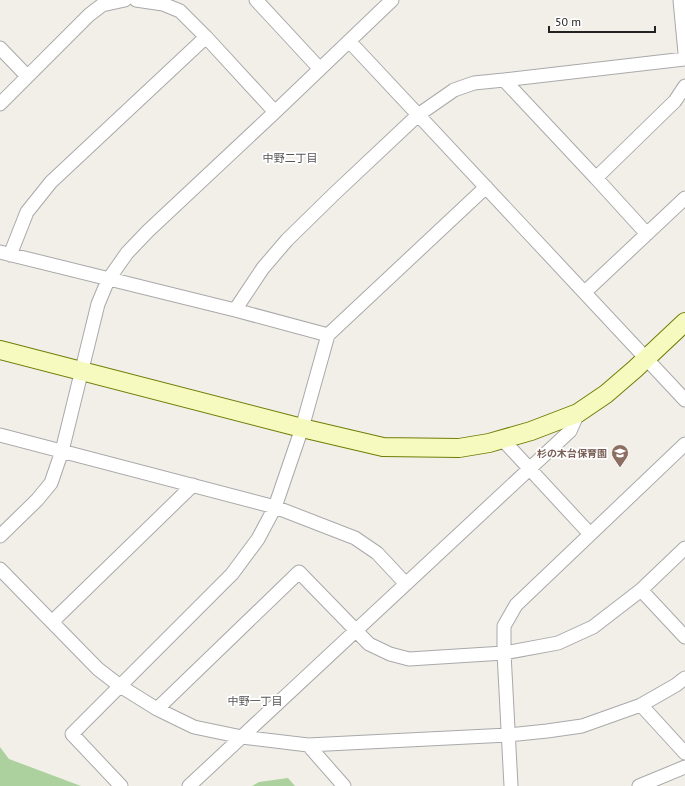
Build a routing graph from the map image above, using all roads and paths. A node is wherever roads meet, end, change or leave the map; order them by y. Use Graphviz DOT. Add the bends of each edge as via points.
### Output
graph roads {
  1 [pos="121,0"];
  2 [pos="136,0"];
  3 [pos="256,0"];
  4 [pos="392,0"];
  5 [pos="680,0"];
  6 [pos="206,37"];
  7 [pos="349,41"];
  8 [pos="0,48"];
  9 [pos="685,53"];
  10 [pos="685,59"];
  11 [pos="320,69"];
  12 [pos="27,76"];
  13 [pos="504,80"];
  14 [pos="685,86"];
  15 [pos="0,104"];
  16 [pos="276,112"];
  17 [pos="418,115"];
  18 [pos="596,178"];
  19 [pos="486,187"];
  20 [pos="685,198"];
  21 [pos="647,234"];
  22 [pos="5,254"];
  23 [pos="108,280"];
  24 [pos="585,292"];
  25 [pos="235,310"];
  26 [pos="685,322"];
  27 [pos="328,335"];
  28 [pos="0,350"];
  29 [pos="647,359"];
  30 [pos="82,371"];
  31 [pos="685,400"];
  32 [pos="578,413"];
  33 [pos="302,428"];
  34 [pos="0,435"];
  35 [pos="502,439"];
  36 [pos="685,444"];
  37 [pos="62,451"];
  38 [pos="530,468"];
  39 [pos="193,485"];
  40 [pos="275,507"];
  41 [pos="590,534"];
  42 [pos="0,536"];
  43 [pos="685,548"];
  44 [pos="0,569"];
  45 [pos="406,584"];
  46 [pos="641,590"];
  47 [pos="52,622"];
  48 [pos="356,631"];
  49 [pos="685,637"];
  50 [pos="504,653"];
  51 [pos="685,678"];
  52 [pos="120,686"];
  53 [pos="641,705"];
  54 [pos="157,710"];
  55 [pos="508,735"];
  56 [pos="242,737"];
  57 [pos="308,745"];
  58 [pos="685,753"];
  59 [pos="685,767"];
  60 [pos="121,786"];
  61 [pos="189,786"];
  62 [pos="344,786"];
  63 [pos="511,786"];
  64 [pos="639,786"];
  1 -- 12 [label="street" via="102,5 89,15"];
  2 -- 6 [label="street" via="163,4 180,11"];
  3 -- 11 [label="street"];
  4 -- 7 [label="street"];
  5 -- 9 [label="street"];
  6 -- 16 [label="street"];
  6 -- 22 [label="street" via="51,182 27,212"];
  7 -- 11 [label="street"];
  7 -- 17 [label="street"];
  8 -- 12 [label="street"];
  10 -- 13 [label="street"];
  11 -- 16 [label="street"];
  12 -- 15 [label="street"];
  13 -- 17 [label="street" via="474,83 454,90"];
  13 -- 18 [label="street"];
  14 -- 18 [label="street" via="675,101"];
  16 -- 23 [label="street" via="148,231 127,253"];
  17 -- 19 [label="street"];
  17 -- 25 [label="street" via="287,240 263,268"];
  18 -- 21 [label="street"];
  19 -- 24 [label="street"];
  19 -- 27 [label="street"];
  20 -- 21 [label="street"];
  21 -- 24 [label="street"];
  22 -- 23 [label="street"];
  23 -- 25 [label="street"];
  23 -- 30 [label="street" via="98,304"];
  24 -- 29 [label="street"];
  25 -- 27 [label="street"];
  26 -- 29 [label="street"];
  27 -- 33 [label="street"];
  28 -- 30 [label="street"];
  29 -- 31 [label="street"];
  29 -- 32 [label="street" via="606,394"];
  30 -- 33 [label="street"];
  30 -- 37 [label="street"];
  32 -- 35 [label="street" via="532,431"];
  32 -- 38 [label="street" via="570,431"];
  33 -- 35 [label="street" via="383,447 459,448"];
  33 -- 40 [label="street"];
  34 -- 37 [label="street"];
  35 -- 38 [label="street"];
  36 -- 41 [label="street"];
  37 -- 39 [label="street"];
  37 -- 42 [label="street" via="51,483"];
  38 -- 41 [label="street"];
  38 -- 45 [label="street"];
  39 -- 40 [label="street"];
  39 -- 47 [label="street"];
  40 -- 45 [label="street" via="355,538 377,553"];
  40 -- 52 [label="street" via="258,539 232,574"];
  41 -- 50 [label="street" via="516,605 504,626"];
  43 -- 46 [label="street"];
  44 -- 47 [label="street"];
  45 -- 48 [label="street"];
  46 -- 49 [label="street"];
  46 -- 50 [label="street" via="593,627 558,643"];
  47 -- 52 [label="street" via="98,669"];
  48 -- 50 [label="street" via="369,644 409,659"];
  48 -- 54 [label="street" via="299,572"];
  48 -- 56 [label="street"];
  50 -- 55 [label="street"];
  51 -- 53 [label="street"];
  52 -- 54 [label="street"];
  52 -- 60 [label="street" via="72,734"];
  53 -- 55 [label="street" via="582,726"];
  53 -- 58 [label="street"];
  54 -- 56 [label="street" via="194,727"];
  55 -- 57 [label="street"];
  55 -- 63 [label="street"];
  56 -- 57 [label="street"];
  56 -- 61 [label="street"];
  57 -- 62 [label="street"];
  59 -- 64 [label="street"];
}
